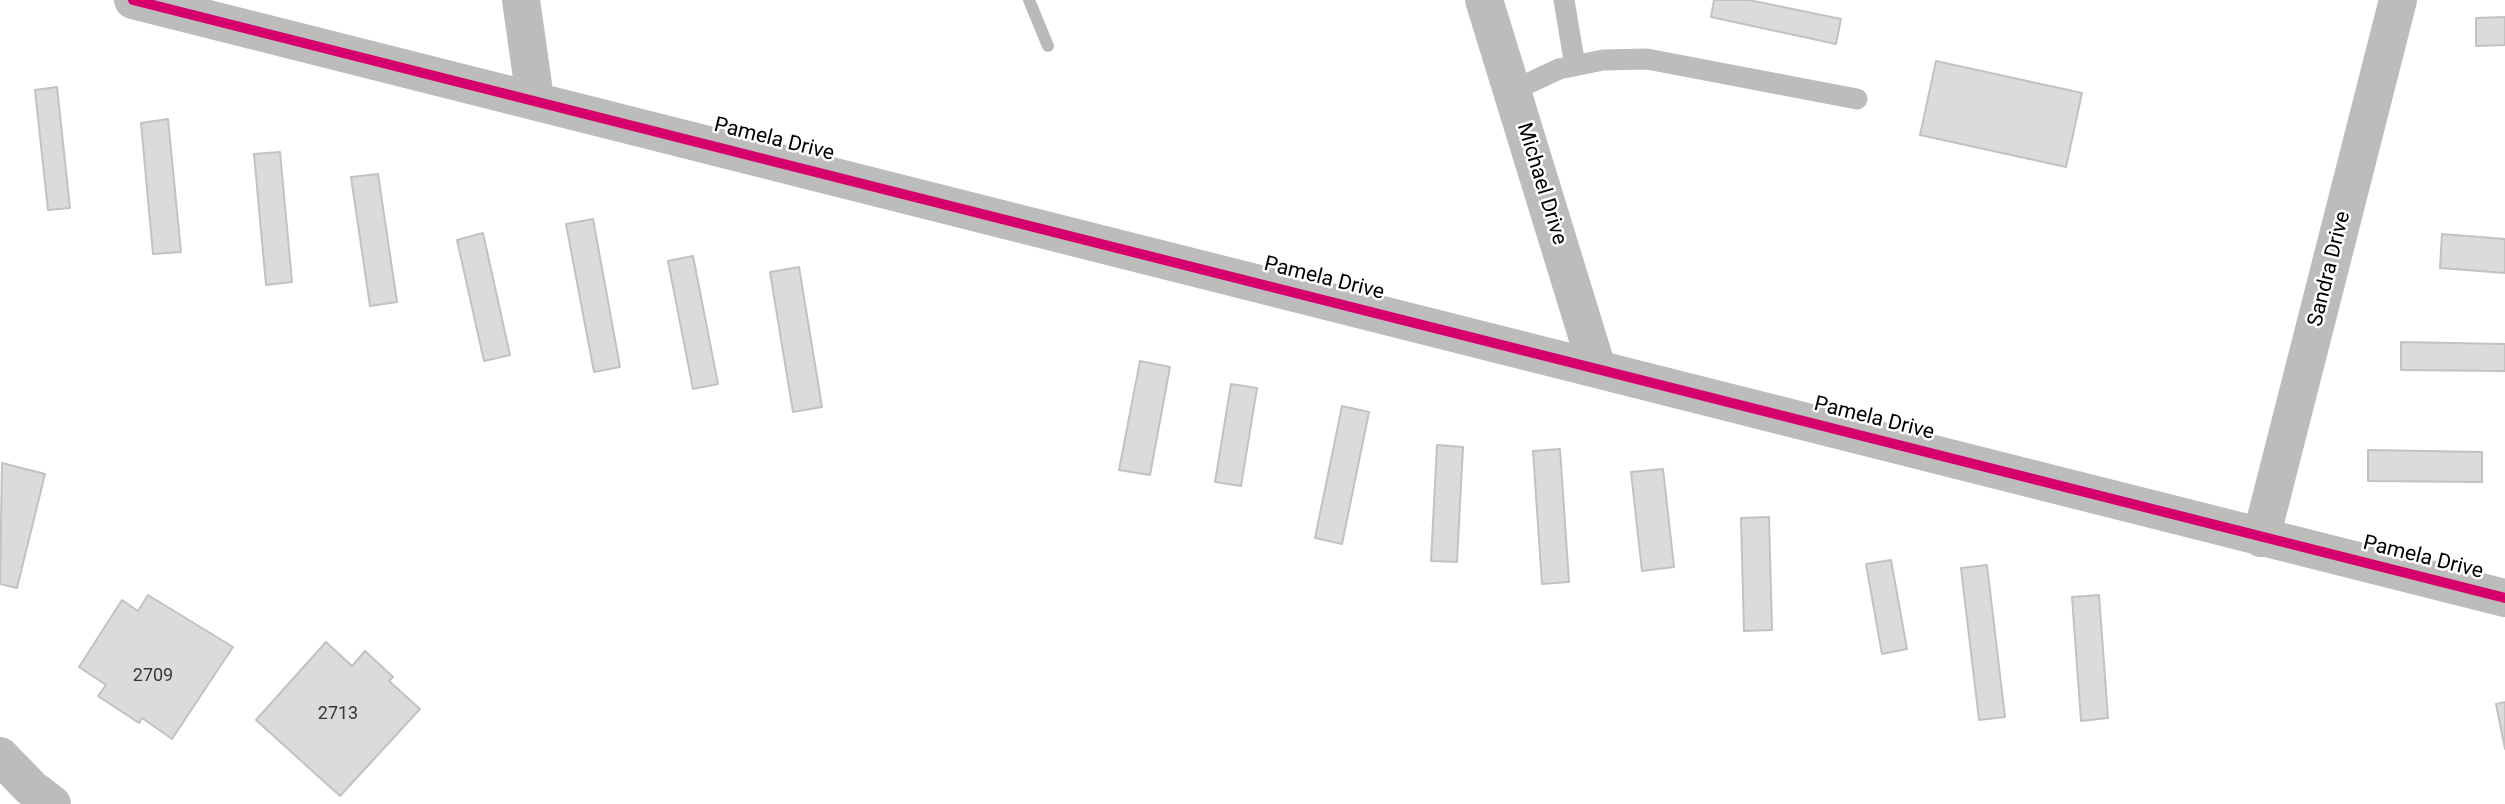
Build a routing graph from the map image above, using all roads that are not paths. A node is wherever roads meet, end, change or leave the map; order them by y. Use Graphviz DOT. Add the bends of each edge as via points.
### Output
graph roads {
  1 [pos="133,0"];
  2 [pos="521,0"];
  3 [pos="1484,0"];
  4 [pos="1564,0"];
  5 [pos="2398,0"];
  6 [pos="1574,66"];
  7 [pos="1512,91"];
  8 [pos="535,99"];
  9 [pos="1857,99"];
  10 [pos="1598,368"];
  11 [pos="2261,538"];
  12 [pos="2505,598"];
  13 [pos="0,756"];
  14 [pos="52,804"];
  1 -- 8 [label="street, Pamela Drive"];
  2 -- 8 [label="street"];
  3 -- 7 [label="street, Michael Drive"];
  4 -- 6 [label="lane"];
  5 -- 11 [label="street, Sandra Drive"];
  6 -- 7 [label="lane"];
  6 -- 9 [label="lane" via="1647,59"];
  7 -- 10 [label="street, Michael Drive"];
  8 -- 10 [label="street, Pamela Drive"];
  10 -- 11 [label="street, Pamela Drive"];
  11 -- 12 [label="street, Pamela Drive"];
  13 -- 14 [label="street"];
}
